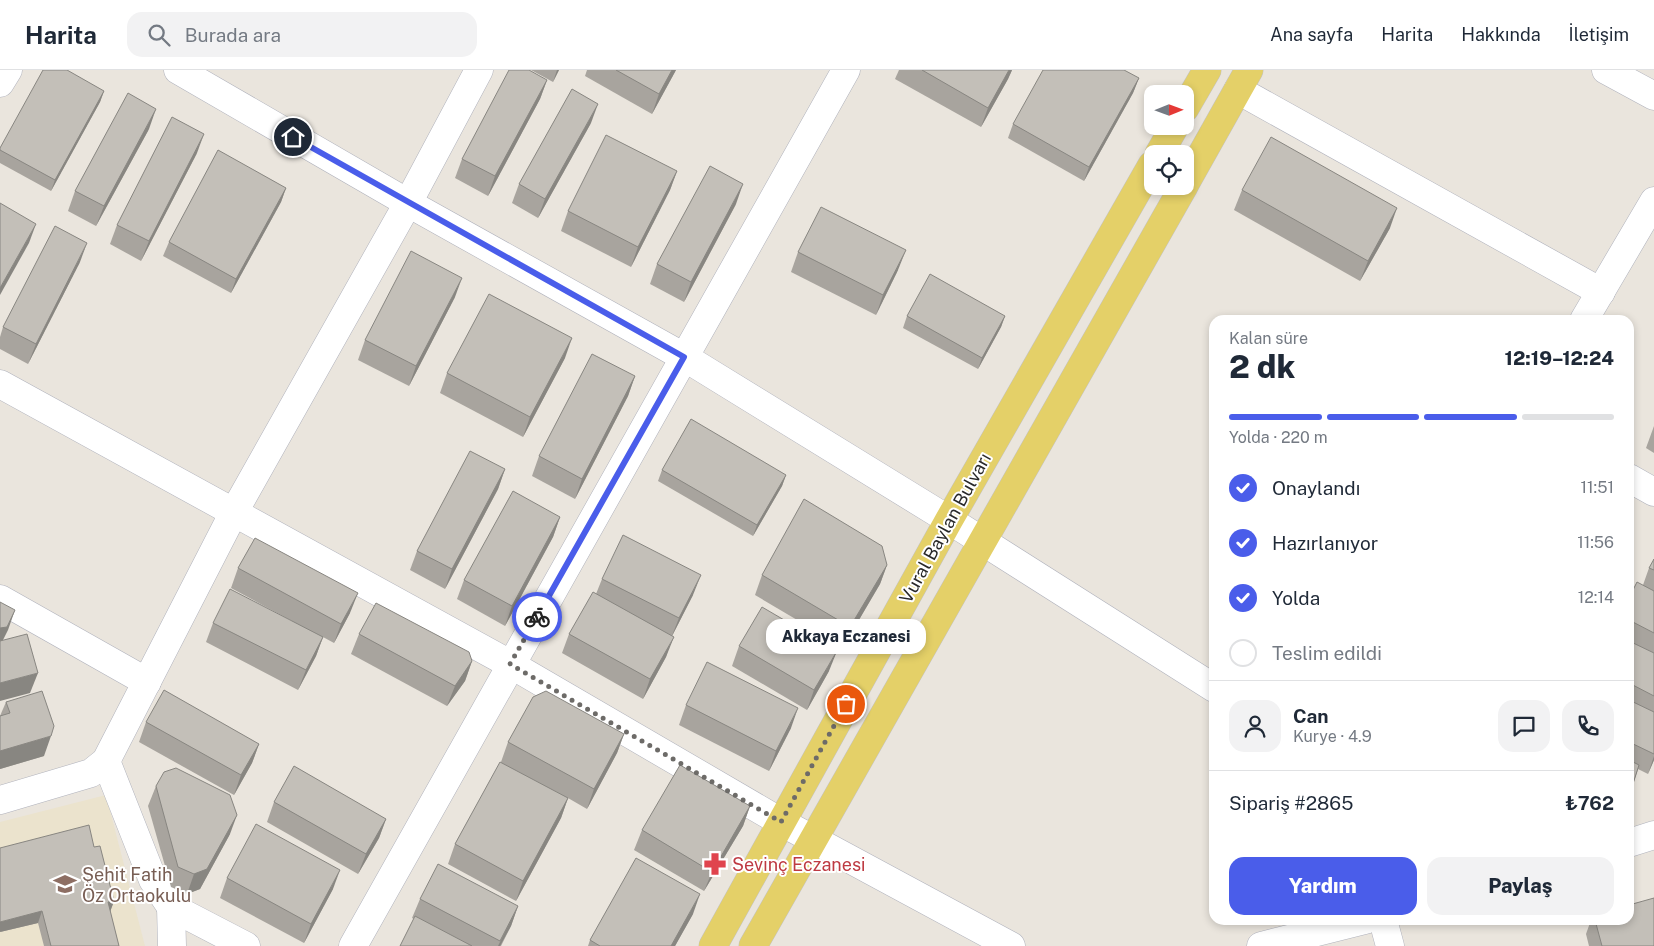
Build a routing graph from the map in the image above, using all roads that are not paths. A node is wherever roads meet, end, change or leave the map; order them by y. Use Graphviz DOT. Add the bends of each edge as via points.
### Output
graph roads {
  1 [pos="8,70"];
  2 [pos="178,70"];
  3 [pos="479,70"];
  4 [pos="1606,70"];
  5 [pos="1203,71"];
  6 [pos="841,72"];
  7 [pos="1244,80"];
  8 [pos="0,83"];
  9 [pos="1194,90"];
  10 [pos="1654,96"];
  11 [pos="1194,168"];
  12 [pos="1144,179"];
  13 [pos="1178,195"];
  14 [pos="1654,202"];
  15 [pos="408,204"];
  16 [pos="1601,292"];
  17 [pos="1587,315"];
  18 [pos="684,357"];
  19 [pos="0,384"];
  20 [pos="1634,481"];
  21 [pos="1654,492"];
  22 [pos="234,512"];
  23 [pos="949,520"];
  24 [pos="983,541"];
  25 [pos="0,599"];
  26 [pos="510,664"];
  27 [pos="147,682"];
  28 [pos="1209,685"];
  29 [pos="106,761"];
  30 [pos="0,800"];
  31 [pos="781,822"];
  32 [pos="1654,836"];
  33 [pos="813,840"];
  34 [pos="1634,842"];
  35 [pos="171,907"];
  36 [pos="1345,925"];
  37 [pos="1384,925"];
  38 [pos="172,946"];
  39 [pos="246,946"];
  40 [pos="353,946"];
  41 [pos="713,946"];
  42 [pos="753,946"];
  43 [pos="1011,946"];
  44 [pos="1260,946"];
  45 [pos="1390,946"];
  1 -- 8 [label="street"];
  2 -- 15 [label="street"];
  3 -- 15 [label="street"];
  4 -- 10 [label="street"];
  5 -- 9 [label="main road"];
  6 -- 18 [label="street"];
  7 -- 11 [label="main road"];
  7 -- 16 [label="street"];
  12 -- 23 [label="main road, Vural Baylan Bulvarı"];
  13 -- 24 [label="main road"];
  14 -- 16 [label="street"];
  15 -- 18 [label="street"];
  15 -- 22 [label="street"];
  16 -- 17 [label="street"];
  18 -- 23 [label="street"];
  18 -- 26 [label="street"];
  19 -- 22 [label="street"];
  20 -- 21 [label="street"];
  22 -- 26 [label="street"];
  22 -- 27 [label="street"];
  23 -- 24 [label="street"];
  23 -- 31 [label="main road, Vural Baylan Bulvarı"];
  24 -- 28 [label="street"];
  24 -- 33 [label="main road"];
  25 -- 27 [label="street"];
  26 -- 31 [label="street"];
  26 -- 40 [label="street"];
  27 -- 29 [label="street"];
  29 -- 30 [label="street" via="92,773"];
  29 -- 35 [label="street" via="153,880"];
  31 -- 33 [label="street"];
  31 -- 41 [label="main road, Vural Baylan Bulvarı"];
  32 -- 34 [label="street"];
  33 -- 42 [label="main road"];
  33 -- 43 [label="street"];
  35 -- 38 [label="street"];
  35 -- 39 [label="street"];
  36 -- 44 [label="street"];
  37 -- 45 [label="street"];
}
